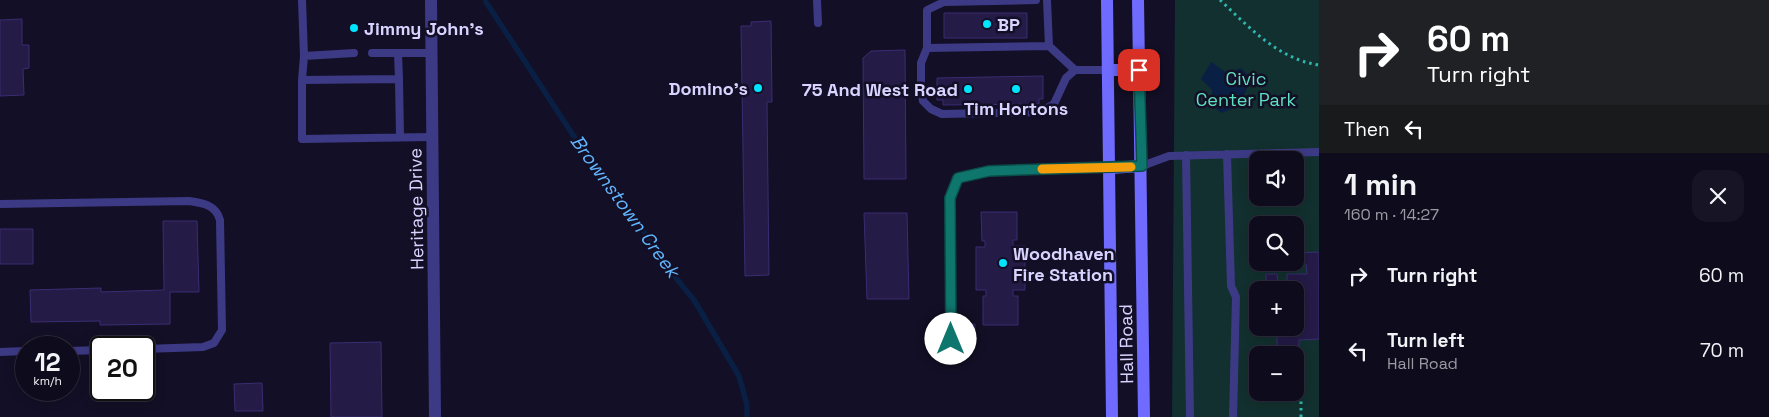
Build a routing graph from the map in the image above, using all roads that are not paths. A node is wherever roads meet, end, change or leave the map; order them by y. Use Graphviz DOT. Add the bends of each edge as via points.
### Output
graph roads {
  1 [pos="302,0"];
  2 [pos="431,0"];
  3 [pos="817,0"];
  4 [pos="1036,0"];
  5 [pos="1048,0"];
  6 [pos="1107,0"];
  7 [pos="1138,0"];
  8 [pos="944,1"];
  9 [pos="818,23"];
  10 [pos="1049,46"];
  11 [pos="928,48"];
  12 [pos="354,53"];
  13 [pos="372,53"];
  14 [pos="398,53"];
  15 [pos="431,53"];
  16 [pos="304,56"];
  17 [pos="1075,70"];
  18 [pos="1108,70"];
  19 [pos="1139,70"];
  20 [pos="399,79"];
  21 [pos="302,80"];
  22 [pos="400,137"];
  23 [pos="432,137"];
  24 [pos="1319,152"];
  25 [pos="1227,154"];
  26 [pos="1186,155"];
  27 [pos="1142,166"];
  28 [pos="1110,168"];
  29 [pos="0,204"];
  30 [pos="951,339"];
  31 [pos="155,349"];
  32 [pos="15,351"];
  33 [pos="0,352"];
  34 [pos="435,417"];
  35 [pos="1112,417"];
  36 [pos="1144,417"];
  37 [pos="1190,417"];
  38 [pos="1233,417"];
  1 -- 16 [label="lane"];
  2 -- 15 [label="street, Heritage Drive"];
  3 -- 9 [label="lane"];
  4 -- 8 [label="lane"];
  5 -- 10 [label="lane"];
  6 -- 18 [label="street, Hall Road"];
  7 -- 19 [label="street, Hall Road"];
  8 -- 11 [label="lane" via="927,10"];
  10 -- 11 [label="lane"];
  10 -- 17 [label="lane"];
  11 -- 17 [label="lane" via="921,62 921,89 924,101 942,114 1040,112 1054,104 1066,78"];
  12 -- 16 [label="lane"];
  13 -- 14 [label="lane"];
  14 -- 15 [label="lane"];
  14 -- 20 [label="lane"];
  15 -- 23 [label="street, Heritage Drive"];
  16 -- 21 [label="lane"];
  17 -- 18 [label="lane"];
  18 -- 19 [label="street"];
  18 -- 28 [label="street, Hall Road"];
  19 -- 27 [label="street, Hall Road"];
  20 -- 21 [label="lane"];
  20 -- 22 [label="lane"];
  21 -- 22 [label="lane" via="302,139"];
  22 -- 23 [label="lane"];
  23 -- 34 [label="street, Heritage Drive"];
  24 -- 25 [label="lane"];
  25 -- 26 [label="lane"];
  25 -- 38 [label="lane" via="1231,286 1236,297"];
  26 -- 27 [label="lane" via="1169,156"];
  26 -- 37 [label="lane"];
  27 -- 28 [label="street"];
  27 -- 36 [label="street, Hall Road"];
  28 -- 30 [label="lane" via="989,171 958,178 950,198"];
  28 -- 35 [label="street, Hall Road"];
  29 -- 31 [label="lane" via="189,201 214,208 220,220 222,330 208,346"];
  32 -- 33 [label="lane"];
}
